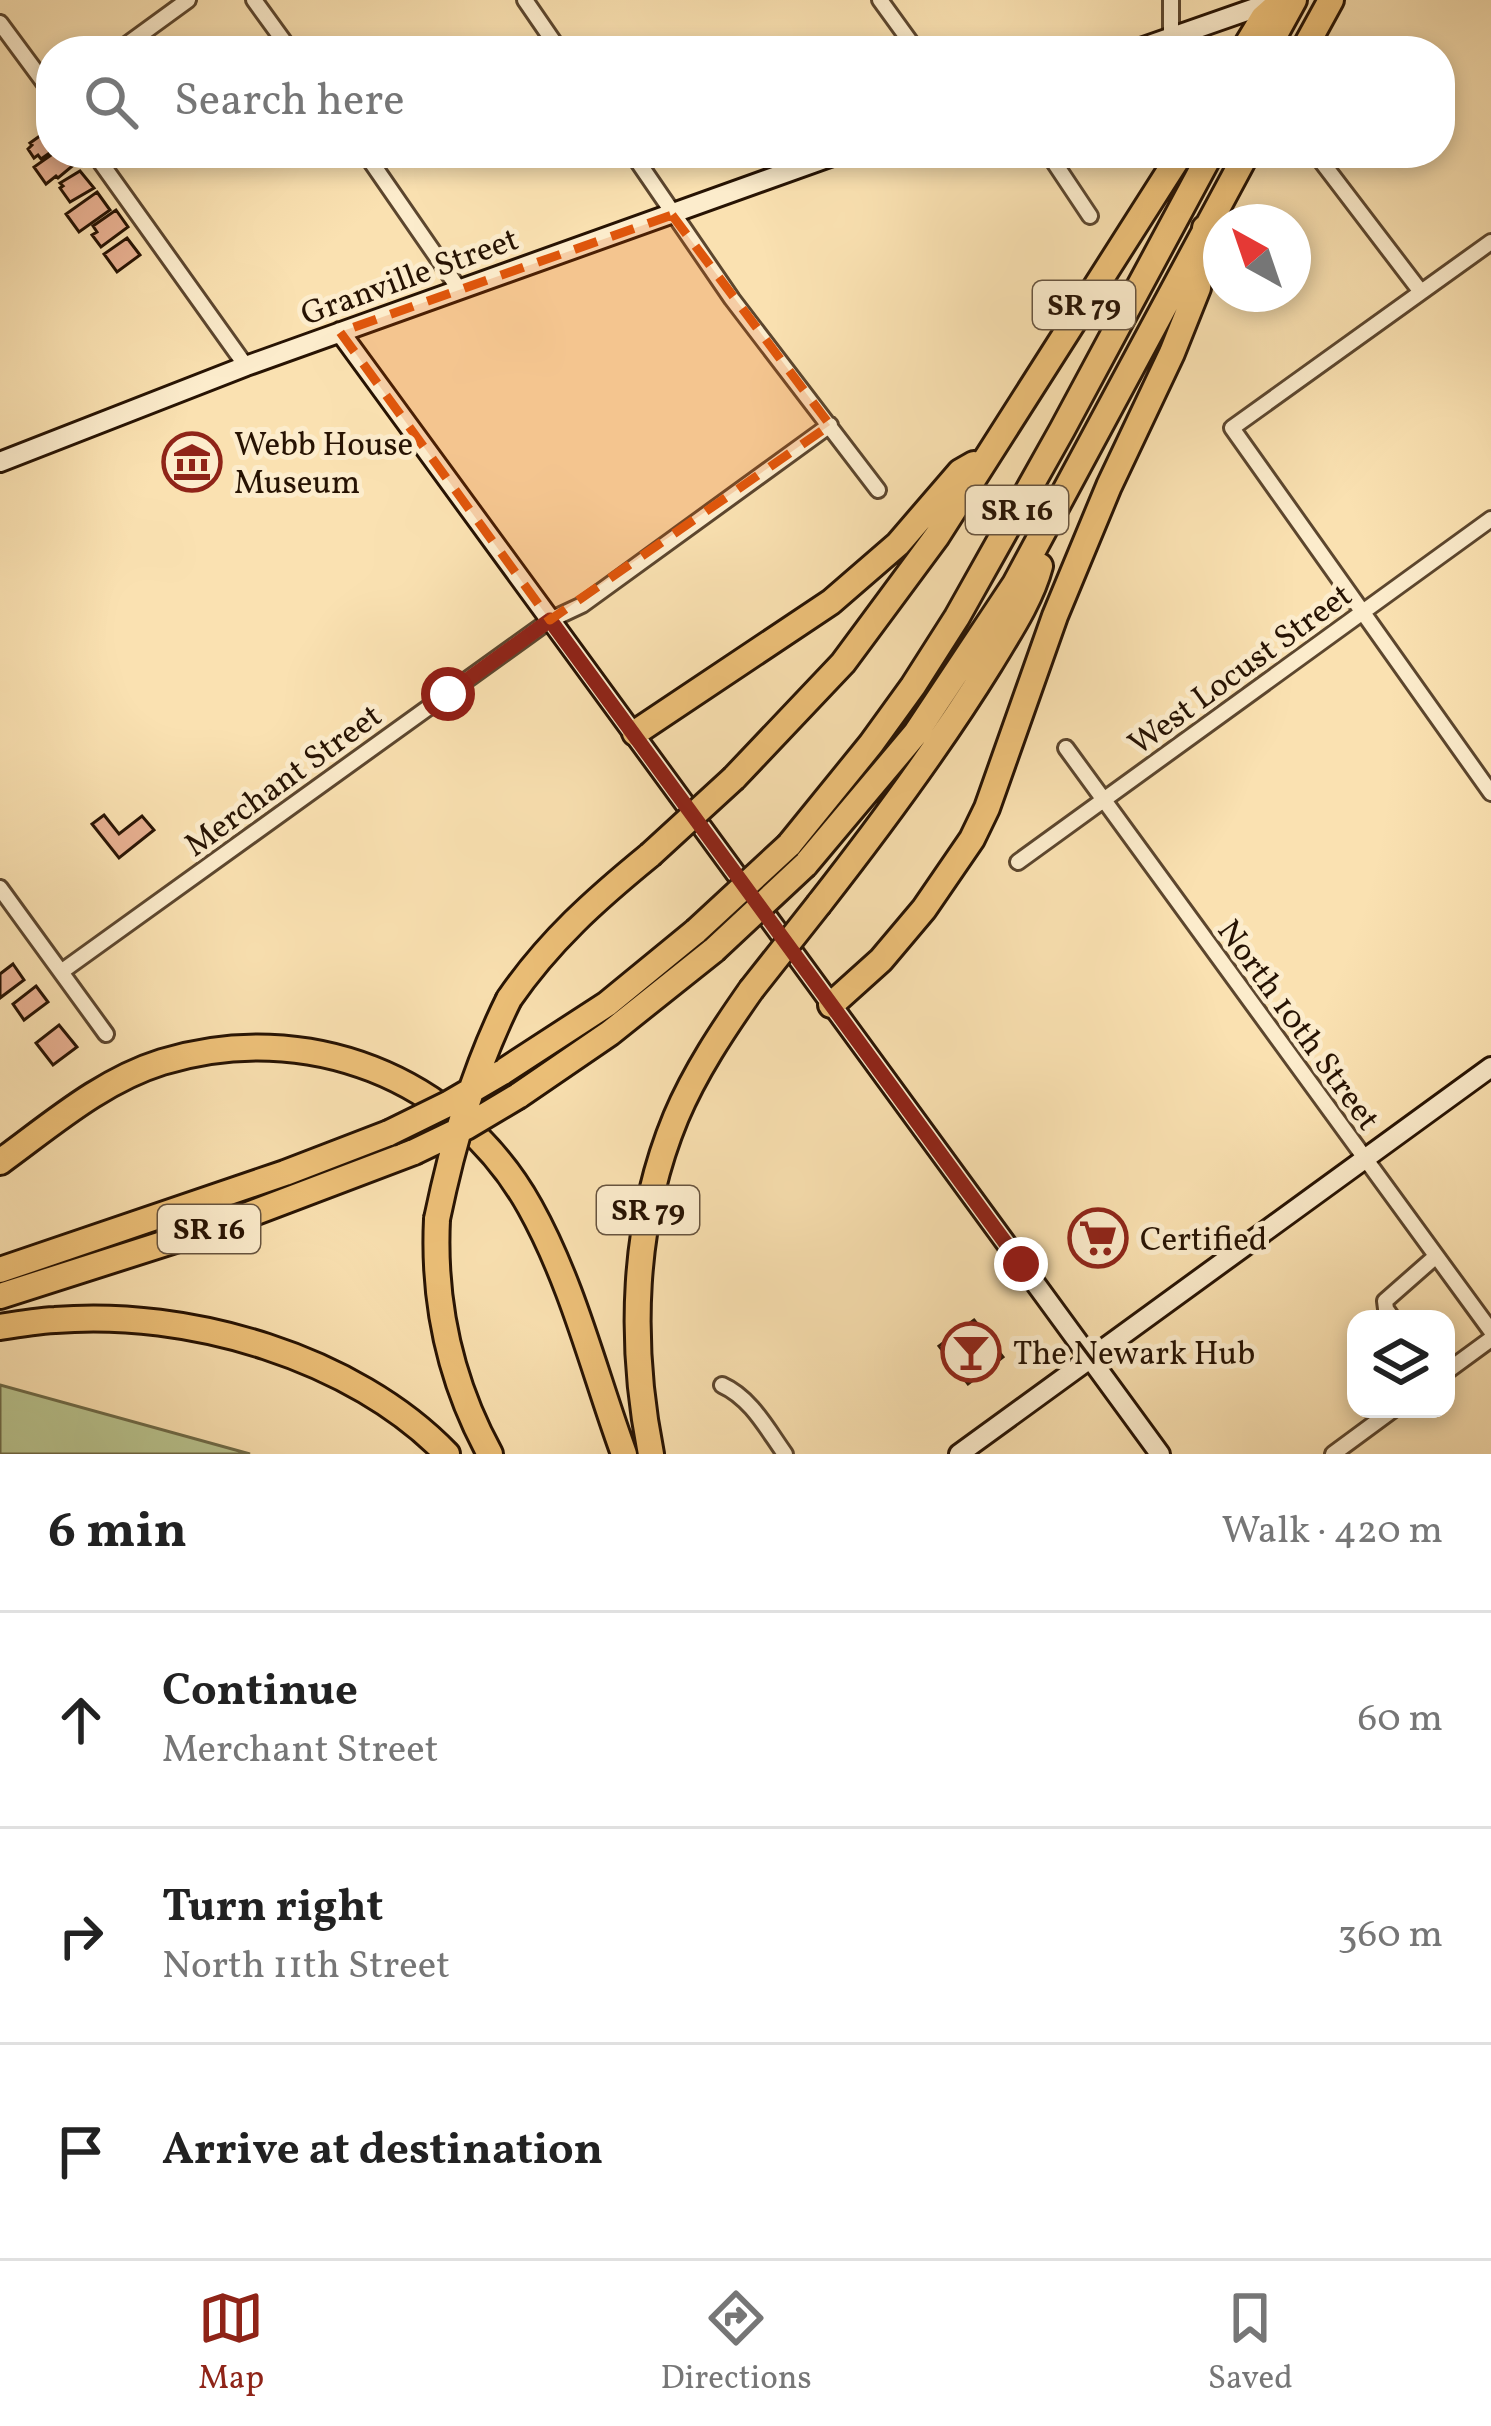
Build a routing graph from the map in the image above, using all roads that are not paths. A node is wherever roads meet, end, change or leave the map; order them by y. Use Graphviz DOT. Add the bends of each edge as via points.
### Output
graph roads {
  1 [pos="188,0"];
  2 [pos="254,0"];
  3 [pos="525,0"];
  4 [pos="880,0"];
  5 [pos="1171,0"];
  6 [pos="1280,0"];
  7 [pos="1294,0"];
  8 [pos="1331,0"];
  9 [pos="0,23"];
  10 [pos="139,36"];
  11 [pos="280,36"];
  12 [pos="550,36"];
  13 [pos="906,36"];
  14 [pos="1171,36"];
  15 [pos="1174,36"];
  16 [pos="1252,36"];
  17 [pos="1274,36"];
  18 [pos="1311,36"];
  19 [pos="36,72"];
  20 [pos="105,168"];
  21 [pos="375,168"];
  22 [pos="643,168"];
  23 [pos="800,168"];
  24 [pos="1058,168"];
  25 [pos="1170,168"];
  26 [pos="1203,168"];
  27 [pos="1239,168"];
  28 [pos="1326,168"];
  29 [pos="1218,204"];
  30 [pos="672,215"];
  31 [pos="1090,216"];
  32 [pos="1203,232"];
  33 [pos="1491,242"];
  34 [pos="1203,245"];
  35 [pos="459,289"];
  36 [pos="1421,292"];
  37 [pos="340,332"];
  38 [pos="246,366"];
  39 [pos="830,425"];
  40 [pos="987,457"];
  41 [pos="0,462"];
  42 [pos="878,490"];
  43 [pos="1053,513"];
  44 [pos="1491,519"];
  45 [pos="1361,613"];
  46 [pos="550,620"];
  47 [pos="635,733"];
  48 [pos="1066,748"];
  49 [pos="1491,793"];
  50 [pos="1104,800"];
  51 [pos="1018,862"];
  52 [pos="0,888"];
  53 [pos="61,972"];
  54 [pos="831,1005"];
  55 [pos="106,1034"];
  56 [pos="1491,1066"];
  57 [pos="1366,1159"];
  58 [pos="0,1162"];
  59 [pos="1435,1257"];
  60 [pos="0,1270"];
  61 [pos="0,1297"];
  62 [pos="1387,1310"];
  63 [pos="0,1327"];
  64 [pos="1491,1335"];
  65 [pos="1090,1359"];
  66 [pos="1455,1365"];
  67 [pos="722,1385"];
  68 [pos="1382,1418"];
  69 [pos="447,1454"];
  70 [pos="490,1454"];
  71 [pos="624,1454"];
  72 [pos="650,1454"];
  73 [pos="785,1454"];
  74 [pos="958,1454"];
  75 [pos="1160,1454"];
  76 [pos="1333,1454"];
  1 -- 10 [label="street"];
  2 -- 11 [label="street"];
  3 -- 12 [label="street"];
  4 -- 13 [label="street"];
  5 -- 14 [label="street"];
  6 -- 15 [label="street"];
  6 -- 16 [label="highway"];
  7 -- 17 [label="highway"];
  8 -- 18 [label="highway"];
  9 -- 19 [label="street"];
  20 -- 38 [label="street"];
  21 -- 35 [label="street"];
  22 -- 30 [label="street"];
  23 -- 30 [label="street, Granville Street"];
  24 -- 31 [label="street"];
  25 -- 40 [label="highway, SR 79"];
  26 -- 60 [label="highway, SR 16, bridge" via="913,686 789,845 696,931 608,1004 448,1104 285,1173"];
  27 -- 29 [label="highway, SR 16"];
  28 -- 36 [label="street"];
  30 -- 35 [label="street, Granville Street"];
  30 -- 39 [label="street"];
  32 -- 43 [label="highway, SR 16"];
  33 -- 36 [label="street"];
  34 -- 54 [label="highway" via="1198,288 1055,616 988,808 924,909"];
  35 -- 37 [label="street, Granville Street"];
  36 -- 45 [label="street" via="1232,428"];
  37 -- 38 [label="street, Granville Street"];
  37 -- 46 [label="street"];
  38 -- 41 [label="street, Granville Street"];
  39 -- 42 [label="street"];
  39 -- 46 [label="street, Merchant Street"];
  40 -- 47 [label="highway" via="960,472 898,544 831,602"];
  40 -- 70 [label="highway, SR 79, bridge" via="843,664 734,778 592,902 508,999 473,1079 437,1219 442,1319 459,1388"];
  43 -- 61 [label="highway, SR 16, bridge" via="916,733 806,865 610,1033 518,1096 414,1152"];
  43 -- 72 [label="highway, SR 79, bridge" via="1036,579 1004,641 920,773 751,989 667,1140 642,1245 640,1382"];
  44 -- 45 [label="street, West Locust Street"];
  45 -- 49 [label="street"];
  45 -- 50 [label="street, West Locust Street"];
  46 -- 47 [label="street"];
  46 -- 53 [label="street, Merchant Street"];
  47 -- 54 [label="street"];
  48 -- 50 [label="street, North 10th Street"];
  50 -- 51 [label="street, West Locust Street"];
  50 -- 57 [label="street, North 10th Street"];
  52 -- 53 [label="street"];
  53 -- 55 [label="street"];
  54 -- 65 [label="street"];
  56 -- 57 [label="street"];
  57 -- 59 [label="street, North 10th Street"];
  57 -- 65 [label="street"];
  58 -- 71 [label="highway" via="110,1085 164,1061 222,1049 325,1054 409,1084 472,1133 527,1203 554,1252"];
  59 -- 62 [label="street" via="1385,1301"];
  59 -- 64 [label="street, North 10th Street"];
  63 -- 69 [label="highway" via="127,1320 236,1339 322,1368 382,1400"];
  64 -- 66 [label="street"];
  65 -- 74 [label="street"];
  65 -- 75 [label="street"];
  67 -- 73 [label="street" via="747,1402"];
  68 -- 76 [label="street"];
}
